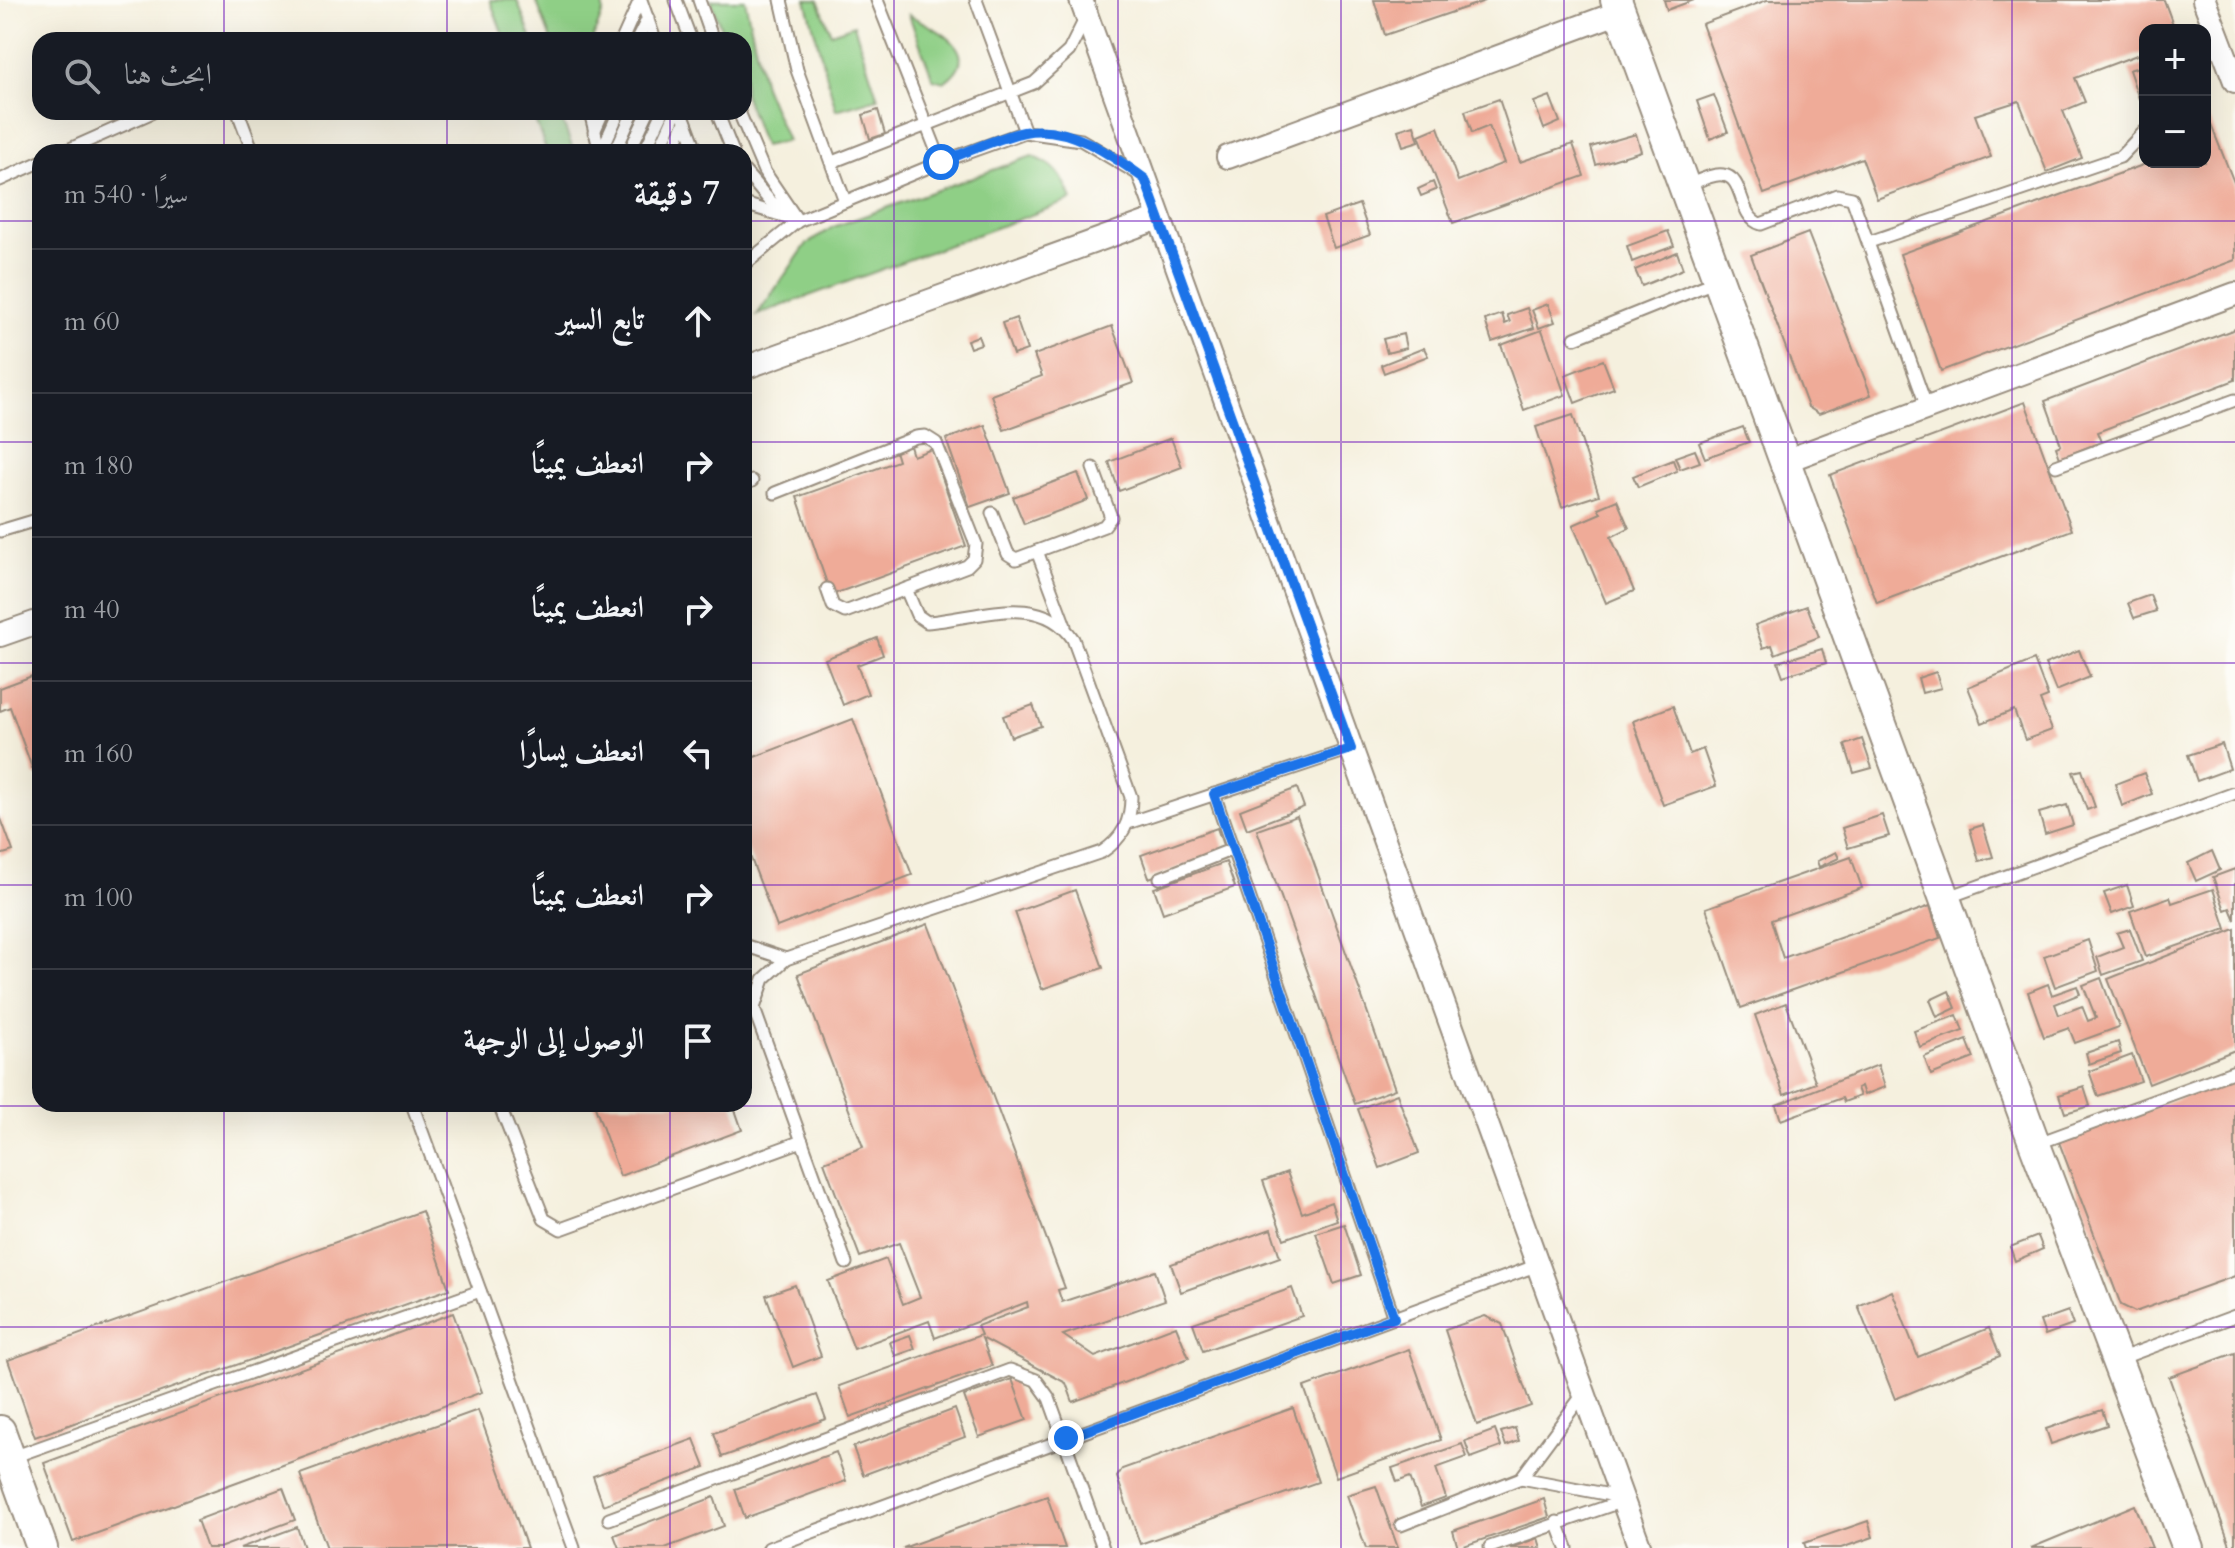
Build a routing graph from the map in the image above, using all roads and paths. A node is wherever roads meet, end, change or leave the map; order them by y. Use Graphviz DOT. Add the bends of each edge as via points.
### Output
graph roads {
  1 [pos="641,0"];
  2 [pos="676,0"];
  3 [pos="699,0"];
  4 [pos="781,0"];
  5 [pos="877,0"];
  6 [pos="976,0"];
  7 [pos="2204,0"];
  8 [pos="1618,6"];
  9 [pos="1084,8"];
  10 [pos="648,18"];
  11 [pos="626,32"];
  12 [pos="641,32"];
  13 [pos="652,32"];
  14 [pos="688,32"];
  15 [pos="710,32"];
  16 [pos="2235,81"];
  17 [pos="1009,93"];
  18 [pos="135,120"];
  19 [pos="241,120"];
  20 [pos="592,120"];
  21 [pos="599,120"];
  22 [pos="615,120"];
  23 [pos="629,120"];
  24 [pos="644,120"];
  25 [pos="659,120"];
  26 [pos="678,120"];
  27 [pos="680,120"];
  28 [pos="683,120"];
  29 [pos="720,120"];
  30 [pos="742,120"];
  31 [pos="928,126"];
  32 [pos="594,132"];
  33 [pos="1025,132"];
  34 [pos="2139,137"];
  35 [pos="81,144"];
  36 [pos="250,144"];
  37 [pos="598,144"];
  38 [pos="605,144"];
  39 [pos="619,144"];
  40 [pos="633,144"];
  41 [pos="648,144"];
  42 [pos="663,144"];
  43 [pos="673,144"];
  44 [pos="692,144"];
  45 [pos="730,144"];
  46 [pos="1228,157"];
  47 [pos="832,162"];
  48 [pos="941,162"];
  49 [pos="32,166"];
  50 [pos="1145,179"];
  51 [pos="0,180"];
  52 [pos="752,180"];
  53 [pos="1684,187"];
  54 [pos="845,201"];
  55 [pos="752,207"];
  56 [pos="1159,218"];
  57 [pos="798,221"];
  58 [pos="1869,242"];
  59 [pos="752,258"];
  60 [pos="1719,280"];
  61 [pos="2235,294"];
  62 [pos="1575,338"];
  63 [pos="752,365"];
  64 [pos="2235,400"];
  65 [pos="1927,408"];
  66 [pos="1785,461"];
  67 [pos="2056,466"];
  68 [pos="1093,468"];
  69 [pos="775,493"];
  70 [pos="992,513"];
  71 [pos="32,521"];
  72 [pos="0,531"];
  73 [pos="1037,551"];
  74 [pos="827,589"];
  75 [pos="906,589"];
  76 [pos="32,624"];
  77 [pos="1065,627"];
  78 [pos="0,635"];
  79 [pos="1351,749"];
  80 [pos="2235,793"];
  81 [pos="1214,794"];
  82 [pos="1128,823"];
  83 [pos="1233,849"];
  84 [pos="1160,878"];
  85 [pos="1945,899"];
  86 [pos="752,948"];
  87 [pos="786,959"];
  88 [pos="752,1003"];
  89 [pos="754,1008"];
  90 [pos="2235,1071"];
  91 [pos="415,1112"];
  92 [pos="502,1112"];
  93 [pos="802,1141"];
  94 [pos="2035,1145"];
  95 [pos="846,1263"];
  96 [pos="1538,1265"];
  97 [pos="480,1291"];
  98 [pos="2235,1316"];
  99 [pos="1394,1318"];
  100 [pos="2117,1359"];
  101 [pos="1584,1393"];
  102 [pos="1066,1438"];
  103 [pos="9,1463"];
  104 [pos="1521,1478"];
  105 [pos="1622,1499"];
  106 [pos="609,1519"];
  107 [pos="1557,1522"];
  108 [pos="1401,1525"];
  109 [pos="1490,1547"];
  110 [pos="42,1548"];
  111 [pos="574,1548"];
  112 [pos="769,1548"];
  113 [pos="1103,1548"];
  114 [pos="1567,1548"];
  115 [pos="1640,1548"];
  116 [pos="2188,1548"];
  1 -- 10 [label="lane"];
  1 -- 11 [label="lane"];
  2 -- 14 [label="lane"];
  3 -- 15 [label="lane"];
  4 -- 47 [label="lane" via="794,59"];
  5 -- 31 [label="lane"];
  6 -- 17 [label="lane"];
  7 -- 16 [label="street"];
  8 -- 46 [label="street"];
  8 -- 53 [label="main road"];
  9 -- 17 [label="lane" via="1077,38 1059,63 1034,83"];
  9 -- 50 [label="street"];
  10 -- 12 [label="lane"];
  10 -- 13 [label="lane"];
  17 -- 31 [label="lane"];
  17 -- 33 [label="lane"];
  18 -- 35 [label="lane"];
  19 -- 36 [label="lane"];
  20 -- 32 [label="lane"];
  21 -- 32 [label="lane"];
  22 -- 38 [label="lane"];
  23 -- 39 [label="lane"];
  24 -- 40 [label="lane"];
  25 -- 41 [label="lane"];
  26 -- 42 [label="lane"];
  27 -- 43 [label="lane"];
  28 -- 44 [label="lane"];
  29 -- 45 [label="lane"];
  30 -- 57 [label="lane" via="764,171"];
  31 -- 47 [label="lane"];
  31 -- 48 [label="lane"];
  32 -- 37 [label="lane"];
  33 -- 48 [label="lane"];
  33 -- 50 [label="lane" via="1081,140"];
  34 -- 58 [label="lane" via="2120,157"];
  47 -- 54 [label="lane"];
  48 -- 54 [label="lane"];
  49 -- 51 [label="lane"];
  50 -- 56 [label="street"];
  52 -- 57 [label="lane"];
  53 -- 58 [label="lane" via="1728,176 1748,216 1761,224 1847,195 1855,202"];
  53 -- 60 [label="main road"];
  54 -- 57 [label="lane"];
  55 -- 57 [label="lane"];
  56 -- 63 [label="street"];
  56 -- 79 [label="street"];
  57 -- 59 [label="lane"];
  58 -- 65 [label="lane"];
  60 -- 62 [label="lane"];
  60 -- 66 [label="main road"];
  61 -- 65 [label="street"];
  64 -- 67 [label="lane"];
  65 -- 66 [label="street"];
  66 -- 85 [label="main road"];
  68 -- 73 [label="lane" via="1110,521"];
  69 -- 75 [label="lane" via="916,437 933,440 976,554 967,566"];
  70 -- 73 [label="lane" via="1011,557"];
  71 -- 72 [label="lane"];
  73 -- 77 [label="lane"];
  74 -- 75 [label="lane" via="840,612"];
  75 -- 77 [label="lane" via="917,615 927,622 1024,610 1043,613"];
  76 -- 78 [label="street"];
  77 -- 82 [label="lane" via="1131,797"];
  79 -- 81 [label="lane"];
  79 -- 96 [label="street"];
  80 -- 85 [label="lane"];
  81 -- 82 [label="lane"];
  81 -- 83 [label="lane"];
  82 -- 87 [label="lane" via="1102,852"];
  83 -- 84 [label="lane"];
  83 -- 99 [label="lane"];
  85 -- 94 [label="main road"];
  86 -- 87 [label="lane"];
  87 -- 89 [label="lane" via="764,979"];
  88 -- 89 [label="lane"];
  89 -- 93 [label="lane"];
  90 -- 94 [label="lane"];
  91 -- 97 [label="lane"];
  92 -- 93 [label="lane" via="544,1219 561,1229"];
  93 -- 95 [label="lane"];
  94 -- 100 [label="main road"];
  96 -- 99 [label="lane"];
  96 -- 101 [label="street"];
  97 -- 103 [label="lane"];
  97 -- 111 [label="lane"];
  98 -- 100 [label="lane"];
  99 -- 102 [label="lane"];
  100 -- 116 [label="main road"];
  101 -- 104 [label="lane"];
  101 -- 105 [label="street"];
  102 -- 106 [label="lane" via="1036,1380 1019,1371 1000,1371"];
  102 -- 112 [label="lane"];
  102 -- 113 [label="lane"];
  103 -- 110 [label="main road"];
  104 -- 105 [label="lane"];
  104 -- 108 [label="lane"];
  105 -- 107 [label="lane"];
  105 -- 115 [label="street"];
  107 -- 109 [label="lane"];
  107 -- 114 [label="lane"];
}
